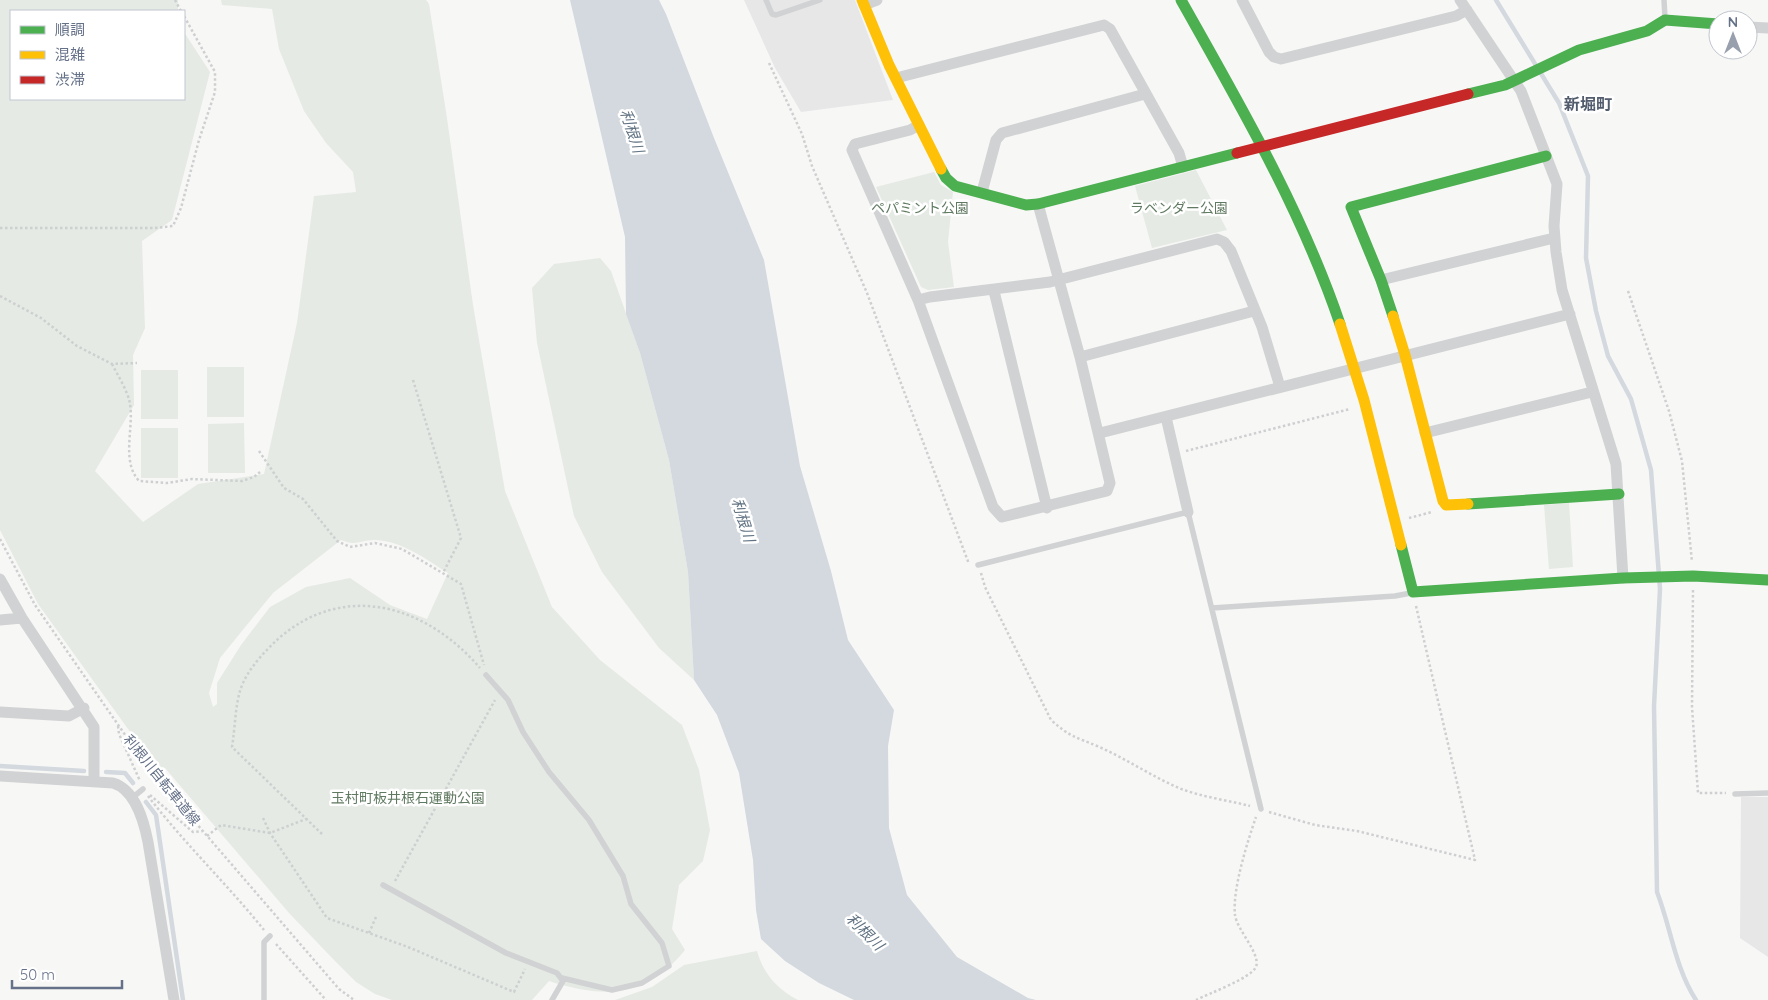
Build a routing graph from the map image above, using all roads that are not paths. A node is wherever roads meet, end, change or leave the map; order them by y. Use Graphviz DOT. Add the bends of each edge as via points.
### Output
graph roads {
  1 [pos="766,0"];
  2 [pos="820,0"];
  3 [pos="877,0"];
  4 [pos="1180,0"];
  5 [pos="1242,0"];
  6 [pos="1460,0"];
  7 [pos="1664,0"];
  8 [pos="862,2"];
  9 [pos="1467,10"];
  10 [pos="1665,20"];
  11 [pos="1708,23"];
  12 [pos="896,78"];
  13 [pos="1516,81"];
  14 [pos="1146,94"];
  15 [pos="919,125"];
  16 [pos="1263,148"];
  17 [pos="1546,156"];
  18 [pos="1184,167"];
  19 [pos="982,192"];
  20 [pos="1038,204"];
  21 [pos="1554,238"];
  22 [pos="1060,280"];
  23 [pos="1381,280"];
  24 [pos="994,291"];
  25 [pos="918,300"];
  26 [pos="1254,311"];
  27 [pos="1570,314"];
  28 [pos="1405,355"];
  29 [pos="1080,357"];
  30 [pos="1355,368"];
  31 [pos="1280,387"];
  32 [pos="1592,392"];
  33 [pos="1166,418"];
  34 [pos="1100,433"];
  35 [pos="1425,433"];
  36 [pos="1619,494"];
  37 [pos="1047,508"];
  38 [pos="1188,512"];
  39 [pos="978,565"];
  40 [pos="1623,578"];
  41 [pos="0,579"];
  42 [pos="1768,580"];
  43 [pos="1413,592"];
  44 [pos="1212,608"];
  45 [pos="22,618"];
  46 [pos="0,620"];
  47 [pos="486,675"];
  48 [pos="84,708"];
  49 [pos="0,712"];
  50 [pos="0,776"];
  51 [pos="94,781"];
  52 [pos="143,789"];
  53 [pos="1768,793"];
  54 [pos="1735,794"];
  55 [pos="132,798"];
  56 [pos="1261,809"];
  57 [pos="383,885"];
  58 [pos="270,936"];
  59 [pos="562,978"];
  60 [pos="174,1000"];
  61 [pos="264,1000"];
  62 [pos="552,1000"];
  1 -- 2 [label="lane" via="772,14 776,15"];
  3 -- 8 [label="street"];
  4 -- 16 [label="street"];
  5 -- 9 [label="street" via="1268,52 1281,58 1456,16"];
  6 -- 9 [label="street"];
  7 -- 10 [label="lane"];
  8 -- 12 [label="street"];
  9 -- 13 [label="street"];
  10 -- 11 [label="street"];
  10 -- 13 [label="street" via="1647,31 1593,45"];
  12 -- 14 [label="street" via="1104,25 1110,29"];
  12 -- 15 [label="street"];
  13 -- 16 [label="street"];
  13 -- 17 [label="street"];
  14 -- 18 [label="street"];
  14 -- 19 [label="street" via="1002,133 996,140"];
  15 -- 19 [label="street" via="946,178 955,186"];
  15 -- 25 [label="street" via="855,144 852,150"];
  16 -- 18 [label="street"];
  16 -- 30 [label="street" via="1323,277"];
  17 -- 21 [label="street" via="1557,184"];
  17 -- 23 [label="street" via="1351,207"];
  18 -- 20 [label="street"];
  19 -- 20 [label="street" via="1026,204"];
  20 -- 22 [label="street"];
  21 -- 23 [label="street"];
  21 -- 27 [label="street" via="1562,290"];
  22 -- 24 [label="street"];
  22 -- 26 [label="street" via="1217,240 1224,242 1231,252"];
  22 -- 29 [label="street"];
  23 -- 28 [label="street"];
  24 -- 25 [label="street"];
  24 -- 37 [label="street"];
  25 -- 37 [label="street" via="996,513 1005,518"];
  26 -- 29 [label="street"];
  26 -- 31 [label="street"];
  27 -- 28 [label="street"];
  27 -- 32 [label="street"];
  28 -- 30 [label="street"];
  28 -- 35 [label="street"];
  29 -- 34 [label="street"];
  30 -- 31 [label="street"];
  30 -- 43 [label="street"];
  31 -- 33 [label="street"];
  32 -- 35 [label="street"];
  32 -- 36 [label="street" via="1614,454"];
  33 -- 34 [label="street"];
  33 -- 38 [label="street"];
  34 -- 37 [label="street" via="1110,483 1108,491"];
  35 -- 36 [label="street" via="1440,496 1446,504"];
  36 -- 40 [label="street"];
  38 -- 39 [label="lane"];
  38 -- 44 [label="lane"];
  40 -- 42 [label="street" via="1690,576"];
  40 -- 43 [label="street"];
  41 -- 45 [label="street"];
  43 -- 44 [label="lane" via="1395,596"];
  44 -- 56 [label="lane"];
  45 -- 46 [label="street"];
  45 -- 48 [label="street"];
  47 -- 59 [label="lane" via="508,700 523,732 549,772 588,820 622,876 631,904 662,943 669,966 642,982 612,990"];
  48 -- 49 [label="street" via="69,716"];
  48 -- 51 [label="street" via="94,726"];
  50 -- 51 [label="street"];
  51 -- 55 [label="street" via="119,784"];
  52 -- 55 [label="lane"];
  53 -- 54 [label="lane"];
  55 -- 60 [label="street" via="143,820 148,842"];
  57 -- 59 [label="lane" via="506,953 557,973"];
  58 -- 61 [label="lane" via="264,942"];
  59 -- 62 [label="lane"];
}
